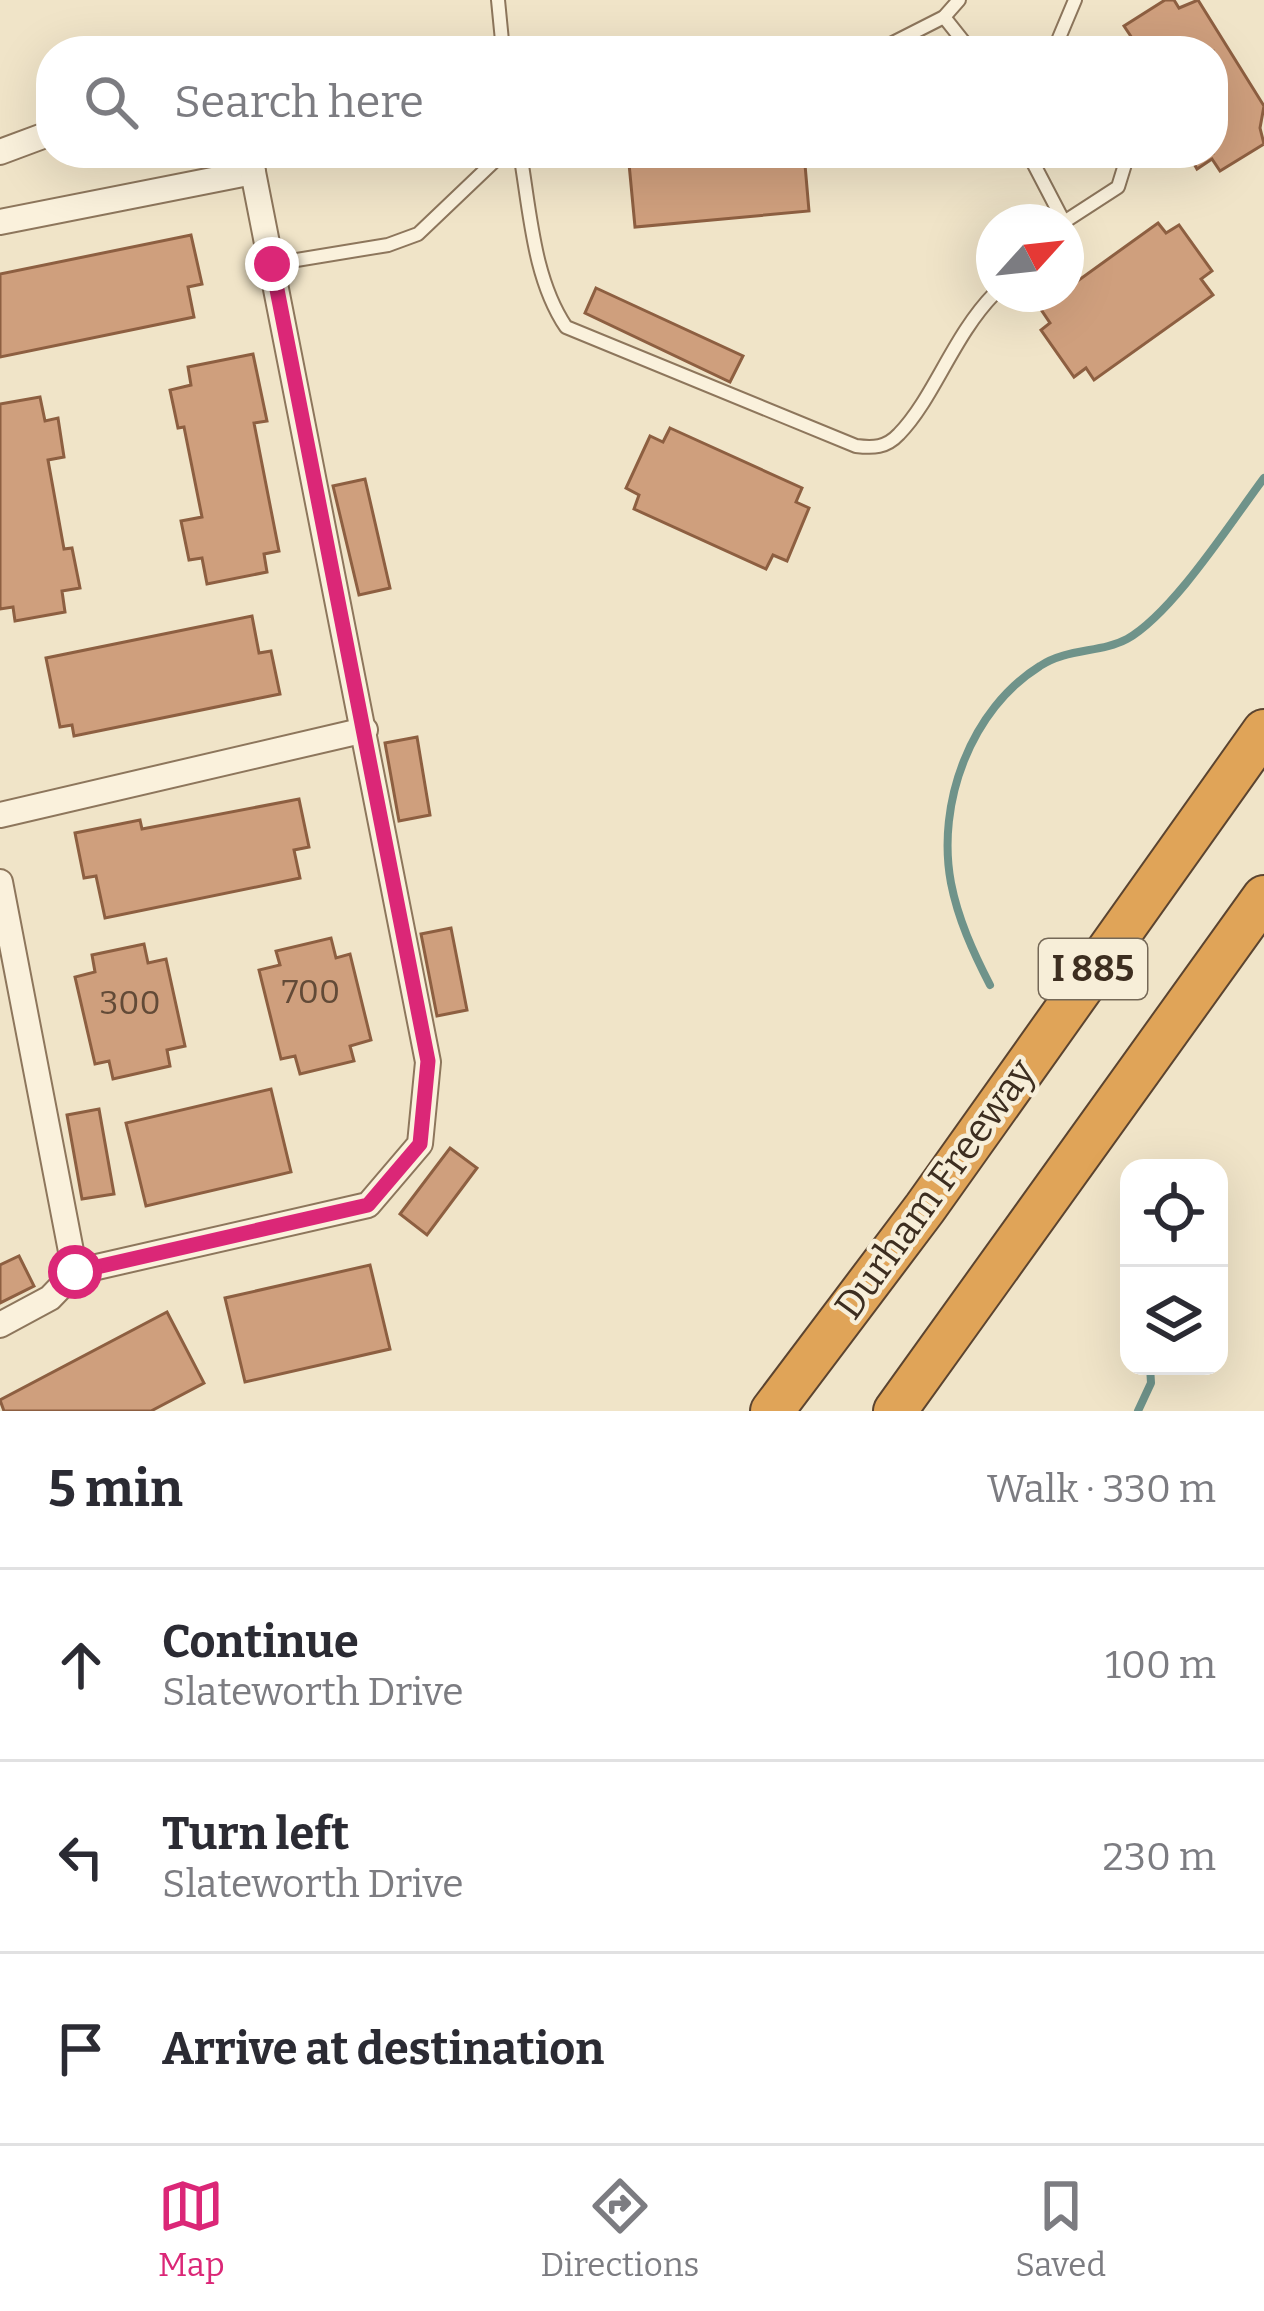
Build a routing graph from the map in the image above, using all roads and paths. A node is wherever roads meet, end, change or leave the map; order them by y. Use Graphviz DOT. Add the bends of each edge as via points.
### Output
graph roads {
  1 [pos="498,0"];
  2 [pos="959,0"];
  3 [pos="1075,0"];
  4 [pos="944,17"];
  5 [pos="502,36"];
  6 [pos="907,36"];
  7 [pos="959,36"];
  8 [pos="1060,36"];
  9 [pos="36,139"];
  10 [pos="0,152"];
  11 [pos="227,168"];
  12 [pos="249,168"];
  13 [pos="487,168"];
  14 [pos="523,168"];
  15 [pos="1036,168"];
  16 [pos="1124,168"];
  17 [pos="0,222"];
  18 [pos="272,264"];
  19 [pos="976,312"];
  20 [pos="365,730"];
  21 [pos="1264,731"];
  22 [pos="0,815"];
  23 [pos="1,897"];
  24 [pos="1264,897"];
  25 [pos="925,1208"];
  26 [pos="75,1272"];
  27 [pos="0,1325"];
  28 [pos="749,1411"];
  29 [pos="772,1411"];
  30 [pos="895,1411"];
  1 -- 5 [label="lane"];
  2 -- 4 [label="lane"];
  3 -- 8 [label="lane"];
  4 -- 6 [label="lane"];
  4 -- 7 [label="lane"];
  9 -- 10 [label="street"];
  11 -- 17 [label="street"];
  12 -- 18 [label="street"];
  13 -- 18 [label="lane" via="418,234"];
  14 -- 19 [label="lane" via="542,272 566,326 856,446 879,448 900,434"];
  15 -- 16 [label="lane" via="1064,222 1118,187"];
  18 -- 20 [label="street"];
  20 -- 22 [label="street"];
  20 -- 26 [label="street" via="428,1061 420,1144 368,1205"];
  21 -- 25 [label="highway, Durham Freeway / I 885"];
  23 -- 26 [label="street"];
  24 -- 30 [label="highway, I 885"];
  25 -- 28 [label="highway"];
  25 -- 29 [label="highway, Durham Freeway / I 885"];
  26 -- 27 [label="street" via="50,1298"];
}
